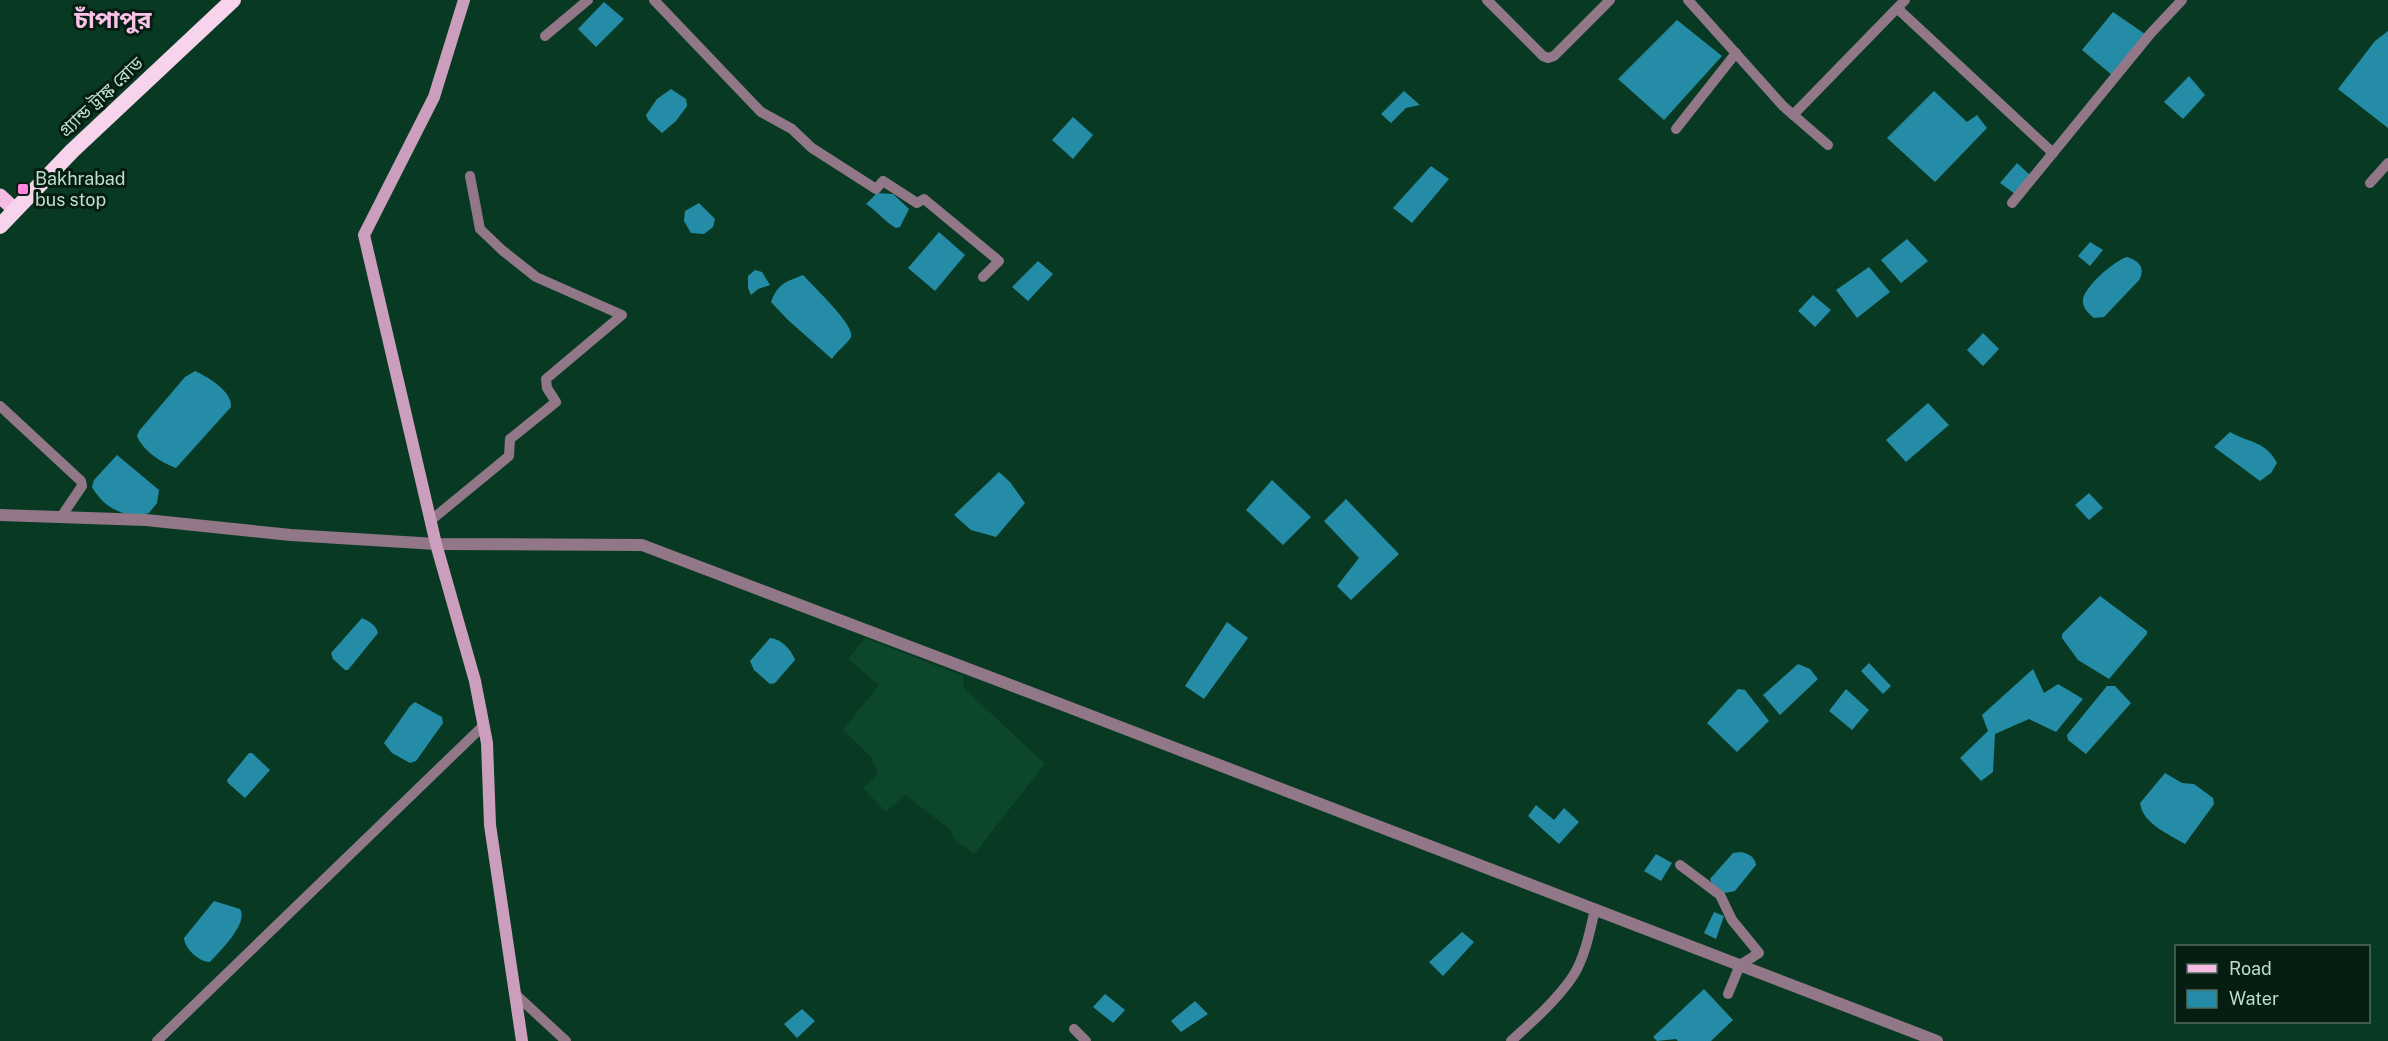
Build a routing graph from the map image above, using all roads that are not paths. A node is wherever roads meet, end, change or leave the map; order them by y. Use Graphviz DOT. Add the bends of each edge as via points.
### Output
graph roads {
  1 [pos="233,0"];
  2 [pos="464,0"];
  3 [pos="588,0"];
  4 [pos="654,0"];
  5 [pos="1487,0"];
  6 [pos="1610,0"];
  7 [pos="1688,0"];
  8 [pos="2182,0"];
  9 [pos="1901,4"];
  10 [pos="545,36"];
  11 [pos="1736,53"];
  12 [pos="1793,115"];
  13 [pos="1676,129"];
  14 [pos="1828,145"];
  15 [pos="2053,153"];
  16 [pos="2388,163"];
  17 [pos="470,176"];
  18 [pos="2370,183"];
  19 [pos="0,196"];
  20 [pos="2012,203"];
  21 [pos="14,209"];
  22 [pos="0,226"];
  23 [pos="984,278"];
  24 [pos="0,405"];
  25 [pos="0,515"];
  26 [pos="61,518"];
  27 [pos="430,521"];
  28 [pos="436,544"];
  29 [pos="484,725"];
  30 [pos="1680,866"];
  31 [pos="1595,909"];
  32 [pos="1740,965"];
  33 [pos="514,993"];
  34 [pos="1728,994"];
  35 [pos="1074,1029"];
  36 [pos="156,1041"];
  37 [pos="522,1041"];
  38 [pos="566,1041"];
  39 [pos="1086,1041"];
  40 [pos="1511,1041"];
  41 [pos="1937,1041"];
  1 -- 21 [label="highway, গ্র্যান্ড ট্রাঙ্ক রোড"];
  2 -- 27 [label="main road" via="434,97 364,235"];
  3 -- 10 [label="street"];
  4 -- 23 [label="street" via="761,112 792,129 812,148 876,189 883,181 917,203 924,199 999,261"];
  5 -- 6 [label="street" via="1548,58"];
  7 -- 11 [label="street"];
  8 -- 15 [label="street"];
  9 -- 12 [label="street"];
  9 -- 15 [label="street"];
  11 -- 12 [label="street"];
  11 -- 13 [label="street"];
  12 -- 14 [label="street"];
  15 -- 20 [label="street"];
  16 -- 18 [label="street"];
  17 -- 27 [label="street" via="480,229 502,250 536,277 622,315 546,379 556,402 510,439 509,456"];
  19 -- 21 [label="main road"];
  21 -- 22 [label="highway, গ্র্যান্ড ট্রাঙ্ক রোড"];
  24 -- 26 [label="street" via="81,481 82,486"];
  25 -- 26 [label="street"];
  26 -- 28 [label="street" via="146,520"];
  27 -- 28 [label="main road"];
  28 -- 29 [label="main road"];
  28 -- 31 [label="street" via="642,545"];
  29 -- 33 [label="main road" via="490,825"];
  29 -- 36 [label="street"];
  30 -- 32 [label="street" via="1720,895 1732,920 1759,954"];
  31 -- 32 [label="street"];
  31 -- 40 [label="street" via="1590,934 1573,975"];
  32 -- 34 [label="street"];
  32 -- 41 [label="street"];
  33 -- 37 [label="main road"];
  33 -- 38 [label="street"];
  35 -- 39 [label="street"];
}
